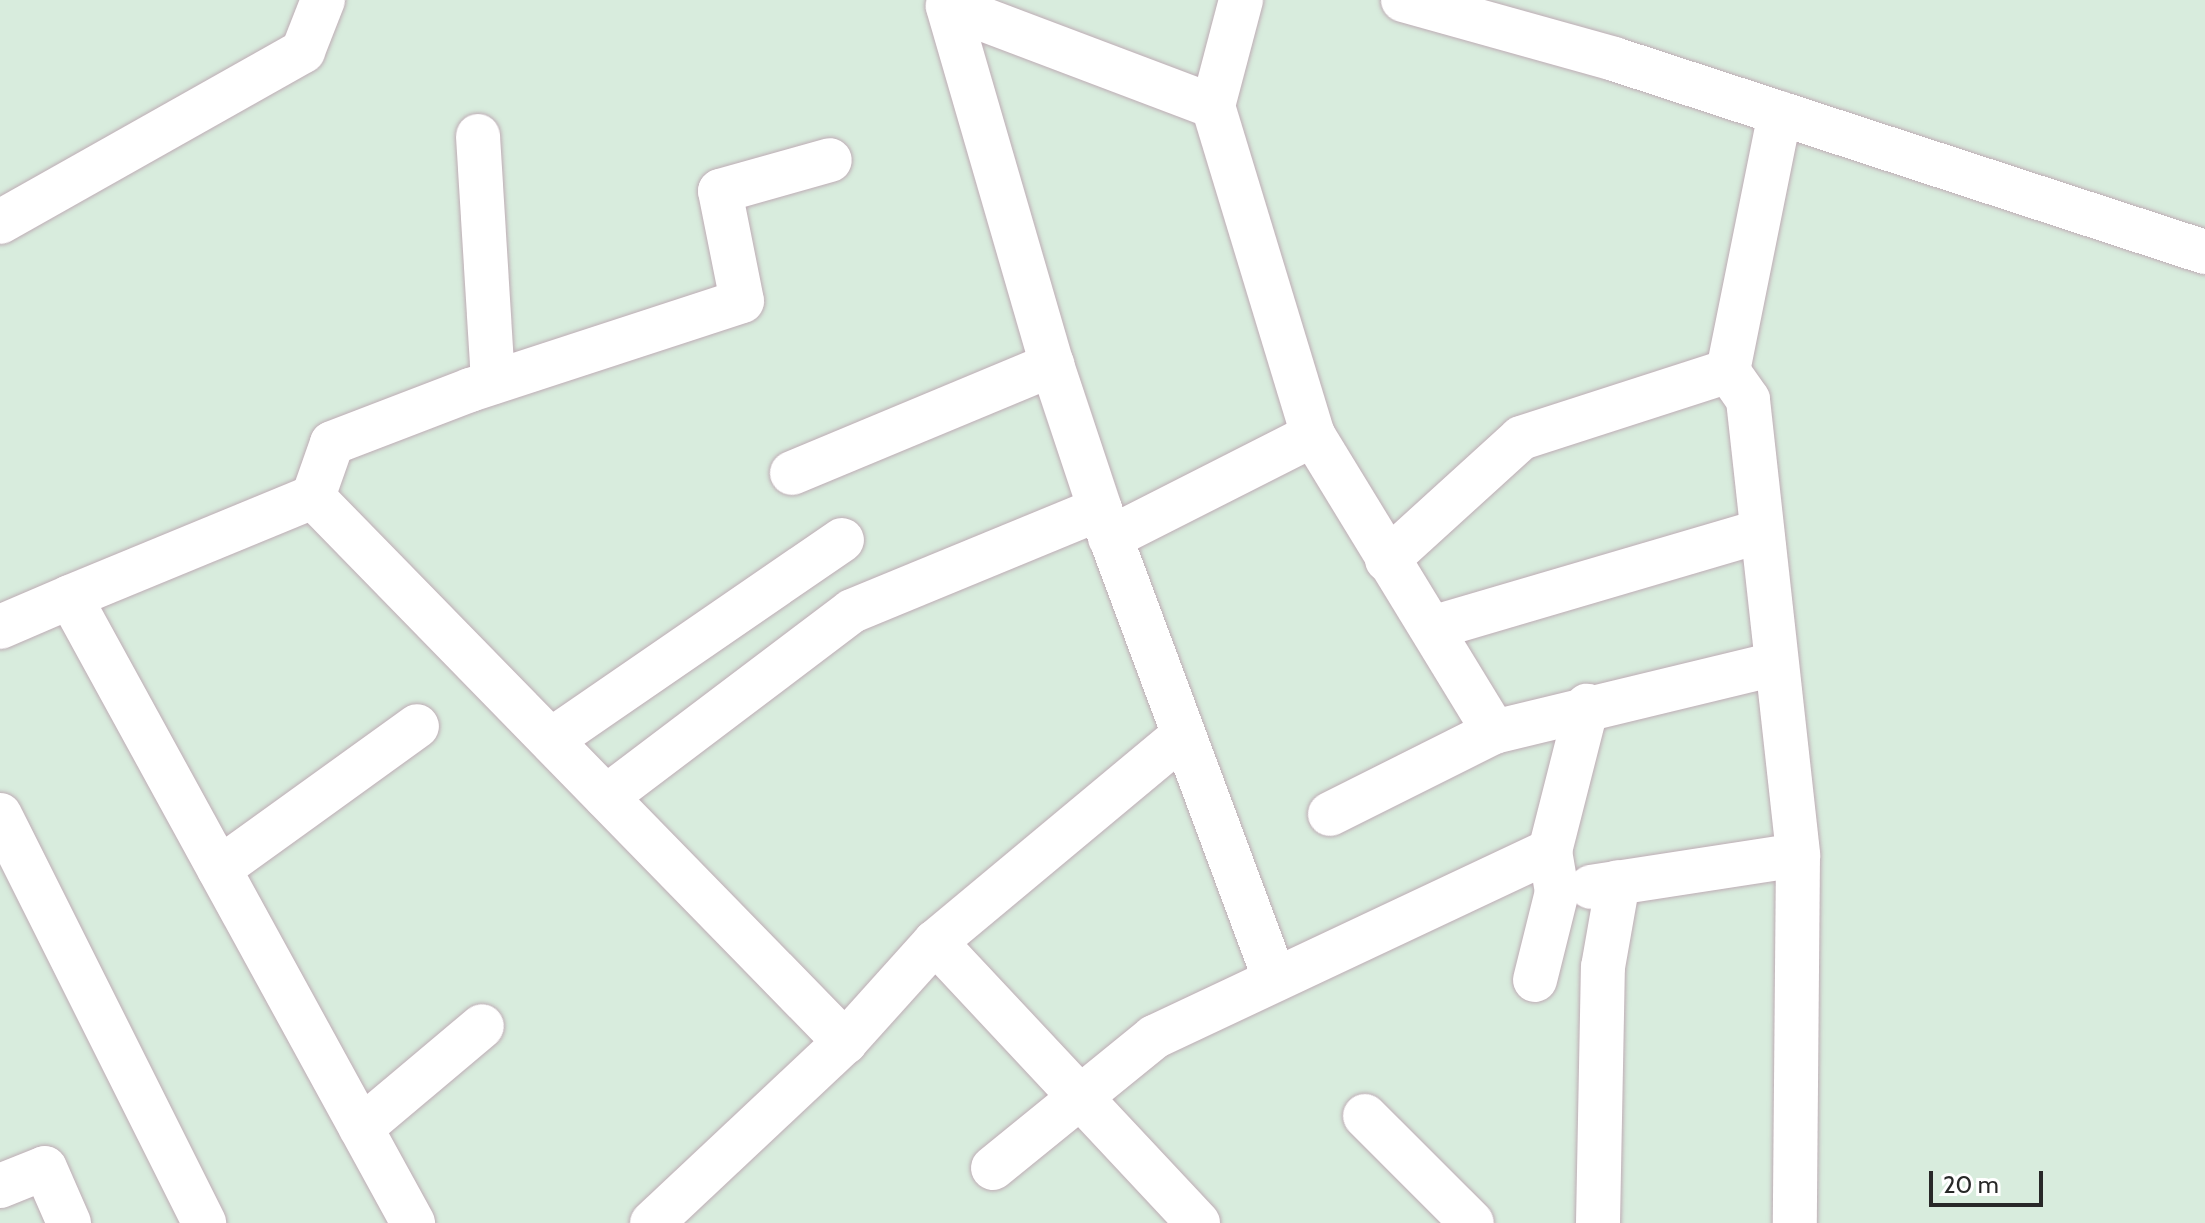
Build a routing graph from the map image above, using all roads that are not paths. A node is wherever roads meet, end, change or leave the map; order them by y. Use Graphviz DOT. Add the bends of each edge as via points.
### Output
graph roads {
  1 [pos="323,0"];
  2 [pos="1241,0"];
  3 [pos="1403,0"];
  4 [pos="938,3"];
  5 [pos="1213,106"];
  6 [pos="1780,113"];
  7 [pos="478,136"];
  8 [pos="830,160"];
  9 [pos="0,222"];
  10 [pos="2205,252"];
  11 [pos="1052,365"];
  12 [pos="1728,371"];
  13 [pos="493,382"];
  14 [pos="1313,435"];
  15 [pos="792,473"];
  16 [pos="313,497"];
  17 [pos="1105,523"];
  18 [pos="1759,532"];
  19 [pos="842,540"];
  20 [pos="1387,560"];
  21 [pos="70,597"];
  22 [pos="0,627"];
  23 [pos="1432,628"];
  24 [pos="1775,664"];
  25 [pos="1587,706"];
  26 [pos="417,726"];
  27 [pos="1494,732"];
  28 [pos="1181,737"];
  29 [pos="551,740"];
  30 [pos="606,797"];
  31 [pos="1330,814"];
  32 [pos="0,815"];
  33 [pos="1798,855"];
  34 [pos="219,869"];
  35 [pos="1553,872"];
  36 [pos="1618,882"];
  37 [pos="935,942"];
  38 [pos="1274,977"];
  39 [pos="1535,980"];
  40 [pos="482,1026"];
  41 [pos="845,1042"];
  42 [pos="1077,1097"];
  43 [pos="1365,1116"];
  44 [pos="361,1128"];
  45 [pos="993,1168"];
  46 [pos="0,1186"];
  47 [pos="69,1223"];
  48 [pos="204,1223"];
  49 [pos="413,1223"];
  50 [pos="652,1223"];
  51 [pos="1198,1223"];
  52 [pos="1472,1223"];
  53 [pos="1598,1223"];
  54 [pos="1795,1223"];
  1 -- 9 [label="street" via="303,51"];
  2 -- 5 [label="street"];
  3 -- 6 [label="street" via="1614,59"];
  4 -- 5 [label="street"];
  4 -- 11 [label="street"];
  5 -- 14 [label="street"];
  6 -- 10 [label="street"];
  6 -- 12 [label="street"];
  7 -- 13 [label="street"];
  8 -- 13 [label="street" via="720,191 742,301"];
  11 -- 15 [label="street"];
  11 -- 17 [label="street"];
  12 -- 18 [label="street" via="1748,400"];
  12 -- 20 [label="street" via="1521,438"];
  13 -- 16 [label="street" via="332,443"];
  14 -- 17 [label="street"];
  14 -- 20 [label="street"];
  16 -- 21 [label="street"];
  16 -- 29 [label="street"];
  17 -- 28 [label="street"];
  17 -- 30 [label="street" via="852,611"];
  18 -- 23 [label="street"];
  18 -- 24 [label="street"];
  19 -- 29 [label="street"];
  20 -- 23 [label="street"];
  21 -- 22 [label="street"];
  21 -- 34 [label="street"];
  23 -- 27 [label="street"];
  24 -- 25 [label="street"];
  24 -- 33 [label="street"];
  25 -- 27 [label="street"];
  25 -- 35 [label="street"];
  26 -- 34 [label="street"];
  27 -- 31 [label="street"];
  28 -- 37 [label="street"];
  28 -- 38 [label="street"];
  29 -- 30 [label="street"];
  30 -- 41 [label="street"];
  32 -- 48 [label="street"];
  33 -- 36 [label="street"];
  33 -- 54 [label="street"];
  34 -- 44 [label="street"];
  35 -- 36 [label="street"];
  35 -- 38 [label="street"];
  35 -- 39 [label="street"];
  36 -- 53 [label="street" via="1603,967"];
  37 -- 41 [label="street"];
  37 -- 42 [label="street"];
  38 -- 42 [label="street" via="1154,1037"];
  40 -- 44 [label="street"];
  41 -- 50 [label="street"];
  42 -- 45 [label="street"];
  42 -- 51 [label="street"];
  43 -- 52 [label="street"];
  44 -- 49 [label="street"];
  46 -- 47 [label="street" via="45,1168"];
}
